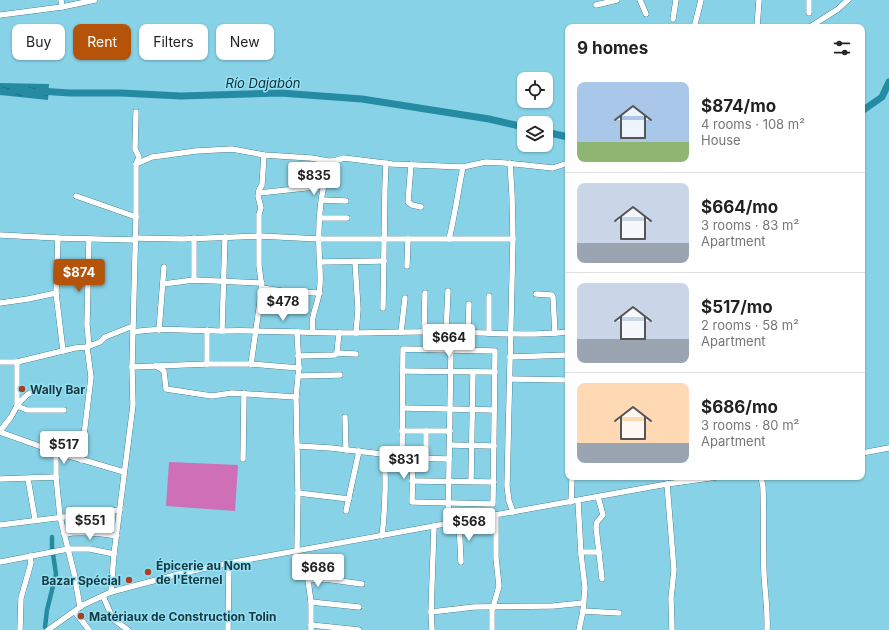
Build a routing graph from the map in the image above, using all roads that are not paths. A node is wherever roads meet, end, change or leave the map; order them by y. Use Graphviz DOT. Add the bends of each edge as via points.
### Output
graph roads {
  1 [pos="61,0"];
  2 [pos="95,0"];
  3 [pos="616,0"];
  4 [pos="640,0"];
  5 [pos="676,0"];
  6 [pos="701,0"];
  7 [pos="759,0"];
  8 [pos="809,0"];
  9 [pos="848,0"];
  10 [pos="596,5"];
  11 [pos="62,7"];
  12 [pos="809,13"];
  13 [pos="646,14"];
  14 [pos="0,15"];
  15 [pos="672,19"];
  16 [pos="695,24"];
  17 [pos="757,24"];
  18 [pos="815,24"];
  19 [pos="136,112"];
  20 [pos="264,155"];
  21 [pos="334,161"];
  22 [pos="386,163"];
  23 [pos="510,163"];
  24 [pos="136,164"];
  25 [pos="411,164"];
  26 [pos="565,164"];
  27 [pos="463,167"];
  28 [pos="324,186"];
  29 [pos="259,193"];
  30 [pos="76,196"];
  31 [pos="322,200"];
  32 [pos="346,201"];
  33 [pos="420,207"];
  34 [pos="136,217"];
  35 [pos="321,218"];
  36 [pos="348,218"];
  37 [pos="0,235"];
  38 [pos="260,236"];
  39 [pos="225,237"];
  40 [pos="58,238"];
  41 [pos="194,238"];
  42 [pos="384,238"];
  43 [pos="89,239"];
  44 [pos="135,239"];
  45 [pos="319,239"];
  46 [pos="408,239"];
  47 [pos="449,239"];
  48 [pos="513,239"];
  49 [pos="384,261"];
  50 [pos="320,262"];
  51 [pos="355,262"];
  52 [pos="407,266"];
  53 [pos="164,267"];
  54 [pos="194,280"];
  55 [pos="224,281"];
  56 [pos="163,284"];
  57 [pos="262,286"];
  58 [pos="448,291"];
  59 [pos="56,293"];
  60 [pos="320,293"];
  61 [pos="425,293"];
  62 [pos="536,294"];
  63 [pos="489,296"];
  64 [pos="405,298"];
  65 [pos="0,303"];
  66 [pos="469,304"];
  67 [pos="383,308"];
  68 [pos="133,326"];
  69 [pos="159,330"];
  70 [pos="207,330"];
  71 [pos="256,330"];
  72 [pos="222,331"];
  73 [pos="133,332"];
  74 [pos="297,332"];
  75 [pos="313,332"];
  76 [pos="339,332"];
  77 [pos="401,332"];
  78 [pos="424,332"];
  79 [pos="446,332"];
  80 [pos="565,332"];
  81 [pos="356,333"];
  82 [pos="468,333"];
  83 [pos="489,333"];
  84 [pos="555,333"];
  85 [pos="511,334"];
  86 [pos="88,346"];
  87 [pos="451,349"];
  88 [pos="63,350"];
  89 [pos="338,353"];
  90 [pos="356,354"];
  91 [pos="565,355"];
  92 [pos="298,356"];
  93 [pos="510,357"];
  94 [pos="0,362"];
  95 [pos="17,362"];
  96 [pos="207,364"];
  97 [pos="251,364"];
  98 [pos="156,366"];
  99 [pos="132,367"];
  100 [pos="299,368"];
  101 [pos="403,371"];
  102 [pos="450,371"];
  103 [pos="473,372"];
  104 [pos="495,372"];
  105 [pos="340,375"];
  106 [pos="298,376"];
  107 [pos="510,379"];
  108 [pos="565,380"];
  109 [pos="60,389"];
  110 [pos="244,393"];
  111 [pos="296,397"];
  112 [pos="17,406"];
  113 [pos="403,408"];
  114 [pos="450,409"];
  115 [pos="472,409"];
  116 [pos="64,410"];
  117 [pos="494,410"];
  118 [pos="345,417"];
  119 [pos="0,431"];
  120 [pos="402,431"];
  121 [pos="426,431"];
  122 [pos="450,431"];
  123 [pos="450,445"];
  124 [pos="472,445"];
  125 [pos="298,446"];
  126 [pos="494,446"];
  127 [pos="889,448"];
  128 [pos="346,450"];
  129 [pos="359,451"];
  130 [pos="56,452"];
  131 [pos="865,452"];
  132 [pos="413,458"];
  133 [pos="426,458"];
  134 [pos="243,459"];
  135 [pos="449,459"];
  136 [pos="81,460"];
  137 [pos="124,472"];
  138 [pos="56,477"];
  139 [pos="28,479"];
  140 [pos="0,480"];
  141 [pos="572,480"];
  142 [pos="696,480"];
  143 [pos="762,480"];
  144 [pos="412,481"];
  145 [pos="449,481"];
  146 [pos="472,481"];
  147 [pos="494,482"];
  148 [pos="667,484"];
  149 [pos="298,493"];
  150 [pos="598,497"];
  151 [pos="349,499"];
  152 [pos="578,501"];
  153 [pos="572,502"];
  154 [pos="449,503"];
  155 [pos="120,510"];
  156 [pos="346,511"];
  157 [pos="513,512"];
  158 [pos="496,515"];
  159 [pos="60,517"];
  160 [pos="35,519"];
  161 [pos="459,522"];
  162 [pos="0,524"];
  163 [pos="448,524"];
  164 [pos="434,526"];
  165 [pos="64,534"];
  166 [pos="117,536"];
  167 [pos="382,536"];
  168 [pos="68,549"];
  169 [pos="297,551"];
  170 [pos="599,552"];
  171 [pos="114,554"];
  172 [pos="581,554"];
  173 [pos="30,556"];
  174 [pos="0,562"];
  175 [pos="461,562"];
  176 [pos="229,563"];
  177 [pos="602,579"];
  178 [pos="362,584"];
  179 [pos="111,592"];
  180 [pos="103,596"];
  181 [pos="311,602"];
  182 [pos="583,603"];
  183 [pos="494,605"];
  184 [pos="80,607"];
  185 [pos="359,607"];
  186 [pos="583,610"];
  187 [pos="75,612"];
  188 [pos="431,612"];
  189 [pos="619,613"];
  190 [pos="311,627"];
  191 [pos="57,628"];
  192 [pos="20,630"];
  193 [pos="48,630"];
  194 [pos="89,630"];
  195 [pos="128,630"];
  196 [pos="228,630"];
  197 [pos="359,630"];
  198 [pos="432,630"];
  199 [pos="492,630"];
  200 [pos="579,630"];
  201 [pos="672,630"];
  202 [pos="767,630"];
  1 -- 11 [label="street"];
  2 -- 11 [label="street"];
  3 -- 10 [label="street"];
  4 -- 13 [label="street"];
  5 -- 15 [label="street"];
  6 -- 16 [label="street"];
  7 -- 17 [label="street"];
  8 -- 12 [label="street"];
  9 -- 18 [label="street"];
  11 -- 14 [label="street"];
  19 -- 24 [label="street"];
  20 -- 21 [label="street"];
  20 -- 24 [label="street" via="232,149 196,151 152,157"];
  20 -- 29 [label="street"];
  21 -- 22 [label="street" via="344,158"];
  21 -- 28 [label="street"];
  22 -- 25 [label="street"];
  22 -- 42 [label="street"];
  23 -- 26 [label="street" via="548,168"];
  23 -- 27 [label="street" via="486,162"];
  23 -- 48 [label="street"];
  24 -- 34 [label="street"];
  25 -- 27 [label="street"];
  25 -- 33 [label="street" via="408,202"];
  27 -- 47 [label="street"];
  28 -- 29 [label="street"];
  28 -- 31 [label="street"];
  29 -- 38 [label="street"];
  30 -- 34 [label="street"];
  31 -- 32 [label="street"];
  31 -- 35 [label="street"];
  34 -- 44 [label="street"];
  35 -- 36 [label="street"];
  35 -- 45 [label="street"];
  37 -- 40 [label="street"];
  38 -- 39 [label="street"];
  38 -- 45 [label="street"];
  38 -- 57 [label="street" via="259,266"];
  39 -- 41 [label="street"];
  39 -- 55 [label="street"];
  40 -- 43 [label="street"];
  40 -- 59 [label="street"];
  41 -- 44 [label="street"];
  41 -- 54 [label="street"];
  42 -- 45 [label="street"];
  42 -- 46 [label="street"];
  42 -- 49 [label="street"];
  43 -- 44 [label="street"];
  43 -- 86 [label="street"];
  44 -- 68 [label="street"];
  45 -- 50 [label="street"];
  46 -- 47 [label="street"];
  46 -- 52 [label="street"];
  47 -- 48 [label="street"];
  48 -- 85 [label="street"];
  49 -- 51 [label="street"];
  49 -- 67 [label="street"];
  50 -- 51 [label="street"];
  50 -- 60 [label="street"];
  51 -- 81 [label="street" via="358,309"];
  53 -- 56 [label="street"];
  54 -- 55 [label="street"];
  54 -- 56 [label="street"];
  55 -- 57 [label="street"];
  55 -- 72 [label="street"];
  56 -- 69 [label="street"];
  57 -- 60 [label="street" via="289,292"];
  57 -- 71 [label="street"];
  58 -- 79 [label="street"];
  59 -- 65 [label="street"];
  59 -- 88 [label="street"];
  60 -- 75 [label="street" via="312,315"];
  61 -- 78 [label="street"];
  62 -- 84 [label="street" via="549,294 554,297"];
  63 -- 83 [label="street"];
  64 -- 77 [label="street"];
  66 -- 82 [label="street"];
  68 -- 73 [label="street"];
  68 -- 86 [label="street"];
  69 -- 70 [label="street"];
  69 -- 73 [label="street"];
  70 -- 72 [label="street"];
  70 -- 96 [label="street"];
  71 -- 72 [label="street"];
  71 -- 74 [label="street"];
  71 -- 97 [label="street"];
  73 -- 99 [label="street"];
  74 -- 75 [label="street"];
  74 -- 92 [label="street"];
  75 -- 76 [label="street"];
  76 -- 81 [label="street"];
  76 -- 89 [label="street"];
  77 -- 78 [label="street"];
  77 -- 81 [label="street"];
  78 -- 79 [label="street"];
  79 -- 82 [label="street"];
  80 -- 84 [label="street"];
  82 -- 83 [label="street"];
  83 -- 85 [label="street"];
  84 -- 85 [label="street"];
  85 -- 93 [label="street"];
  86 -- 88 [label="street"];
  86 -- 136 [label="street" via="91,377"];
  87 -- 101 [label="street" via="403,349"];
  87 -- 102 [label="street"];
  87 -- 104 [label="street" via="495,350"];
  88 -- 95 [label="street"];
  89 -- 90 [label="street"];
  89 -- 92 [label="street"];
  91 -- 93 [label="street"];
  92 -- 100 [label="street"];
  93 -- 107 [label="street"];
  94 -- 95 [label="street"];
  95 -- 112 [label="street"];
  96 -- 97 [label="street"];
  96 -- 98 [label="street"];
  97 -- 100 [label="street"];
  98 -- 99 [label="street"];
  98 -- 110 [label="street" via="164,371 166,389 212,396 232,392"];
  99 -- 137 [label="street" via="133,405"];
  100 -- 106 [label="street"];
  101 -- 102 [label="street"];
  101 -- 113 [label="street"];
  102 -- 103 [label="street"];
  102 -- 114 [label="street"];
  103 -- 104 [label="street"];
  103 -- 115 [label="street"];
  104 -- 117 [label="street"];
  105 -- 106 [label="street"];
  106 -- 111 [label="street"];
  107 -- 108 [label="street"];
  107 -- 157 [label="street" via="507,486"];
  109 -- 112 [label="street" via="32,391"];
  110 -- 111 [label="street"];
  110 -- 134 [label="street"];
  111 -- 125 [label="street"];
  112 -- 116 [label="street" via="27,410"];
  112 -- 119 [label="street"];
  113 -- 114 [label="street"];
  113 -- 120 [label="street"];
  114 -- 115 [label="street"];
  114 -- 122 [label="street"];
  115 -- 117 [label="street"];
  115 -- 124 [label="street"];
  117 -- 126 [label="street"];
  118 -- 128 [label="street"];
  119 -- 130 [label="street"];
  120 -- 121 [label="street"];
  120 -- 132 [label="street" via="402,458"];
  121 -- 122 [label="street"];
  121 -- 133 [label="street"];
  122 -- 123 [label="street"];
  123 -- 124 [label="street"];
  123 -- 135 [label="street"];
  124 -- 126 [label="street"];
  124 -- 146 [label="street"];
  125 -- 128 [label="street"];
  125 -- 149 [label="street"];
  126 -- 147 [label="street"];
  127 -- 131 [label="street"];
  128 -- 129 [label="street"];
  129 -- 151 [label="street"];
  129 -- 167 [label="street" via="382,454 384,458"];
  130 -- 136 [label="street"];
  130 -- 138 [label="street"];
  132 -- 133 [label="street"];
  132 -- 144 [label="street"];
  133 -- 135 [label="street"];
  135 -- 145 [label="street"];
  136 -- 137 [label="street"];
  137 -- 155 [label="street"];
  138 -- 139 [label="street"];
  138 -- 159 [label="street"];
  139 -- 140 [label="street"];
  139 -- 160 [label="street"];
  141 -- 153 [label="street"];
  142 -- 148 [label="street"];
  143 -- 202 [label="street"];
  144 -- 145 [label="street"];
  144 -- 154 [label="street" via="412,502"];
  145 -- 146 [label="street"];
  145 -- 154 [label="street"];
  146 -- 147 [label="street"];
  147 -- 154 [label="street" via="493,504"];
  148 -- 150 [label="street"];
  148 -- 201 [label="street" via="674,570 671,598"];
  149 -- 151 [label="street"];
  149 -- 169 [label="street"];
  150 -- 152 [label="street"];
  150 -- 170 [label="street" via="603,515 596,527"];
  151 -- 156 [label="street"];
  152 -- 153 [label="street"];
  152 -- 172 [label="street"];
  153 -- 157 [label="street"];
  154 -- 163 [label="street"];
  155 -- 159 [label="street"];
  155 -- 166 [label="street"];
  157 -- 158 [label="street"];
  158 -- 161 [label="street"];
  158 -- 183 [label="street" via="499,586"];
  159 -- 160 [label="street"];
  159 -- 165 [label="street"];
  160 -- 162 [label="street"];
  161 -- 163 [label="street"];
  161 -- 175 [label="street"];
  163 -- 164 [label="street"];
  164 -- 167 [label="street"];
  164 -- 188 [label="street"];
  165 -- 166 [label="street" via="91,532"];
  165 -- 168 [label="street"];
  166 -- 171 [label="street"];
  167 -- 169 [label="street"];
  168 -- 171 [label="street" via="90,548"];
  168 -- 173 [label="street"];
  168 -- 184 [label="street"];
  169 -- 176 [label="street"];
  170 -- 172 [label="street"];
  170 -- 177 [label="street"];
  171 -- 179 [label="street"];
  172 -- 182 [label="street"];
  173 -- 174 [label="street"];
  173 -- 192 [label="street" via="31,563 21,598"];
  176 -- 179 [label="street"];
  176 -- 196 [label="street"];
  178 -- 181 [label="street" via="325,579 308,580"];
  179 -- 180 [label="street"];
  180 -- 184 [label="street"];
  180 -- 195 [label="street" via="113,619"];
  181 -- 185 [label="street"];
  181 -- 190 [label="street"];
  182 -- 183 [label="street" via="553,606"];
  182 -- 186 [label="street"];
  183 -- 188 [label="street"];
  183 -- 199 [label="street"];
  184 -- 187 [label="street"];
  186 -- 189 [label="street"];
  186 -- 200 [label="street"];
  187 -- 191 [label="street"];
  187 -- 194 [label="street"];
  188 -- 198 [label="street"];
  190 -- 197 [label="street"];
  191 -- 193 [label="street"];
}
